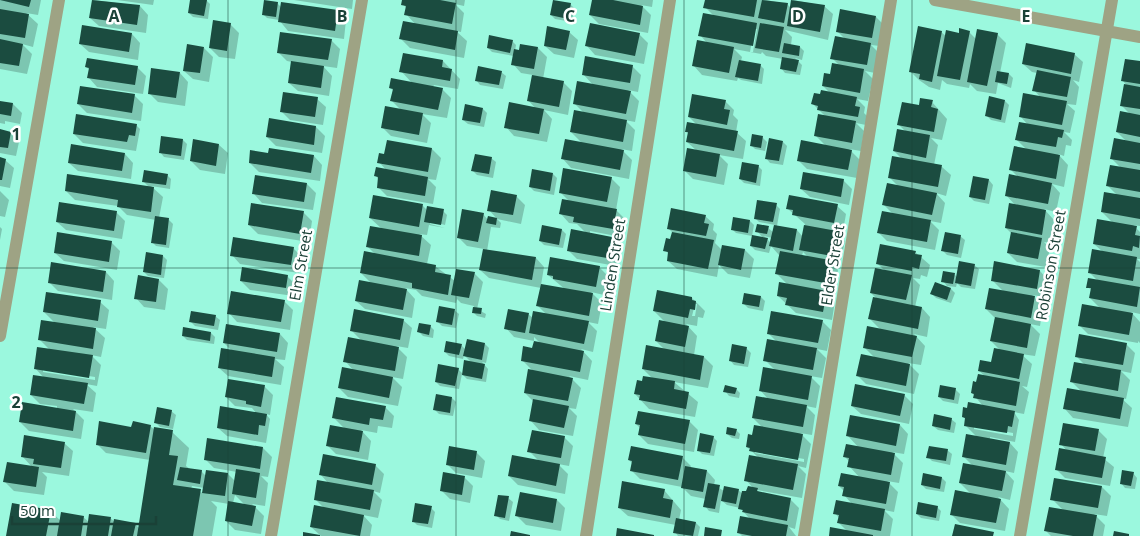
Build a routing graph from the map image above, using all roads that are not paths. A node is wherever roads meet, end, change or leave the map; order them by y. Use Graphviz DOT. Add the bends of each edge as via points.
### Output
graph roads {
  1 [pos="58,0"];
  2 [pos="362,0"];
  3 [pos="670,0"];
  4 [pos="891,0"];
  5 [pos="935,0"];
  6 [pos="1112,0"];
  7 [pos="960,2"];
  8 [pos="1106,31"];
  9 [pos="1140,37"];
  10 [pos="0,336"];
  11 [pos="272,536"];
  12 [pos="586,536"];
  13 [pos="804,536"];
  14 [pos="1020,536"];
  1 -- 10 [label="street"];
  2 -- 11 [label="street, Elm Street"];
  3 -- 12 [label="street, Linden Street"];
  4 -- 13 [label="street, Elder Street"];
  5 -- 7 [label="street"];
  6 -- 8 [label="street, Robinson Street"];
  7 -- 8 [label="street"];
  8 -- 9 [label="street"];
  8 -- 14 [label="street, Robinson Street"];
}
